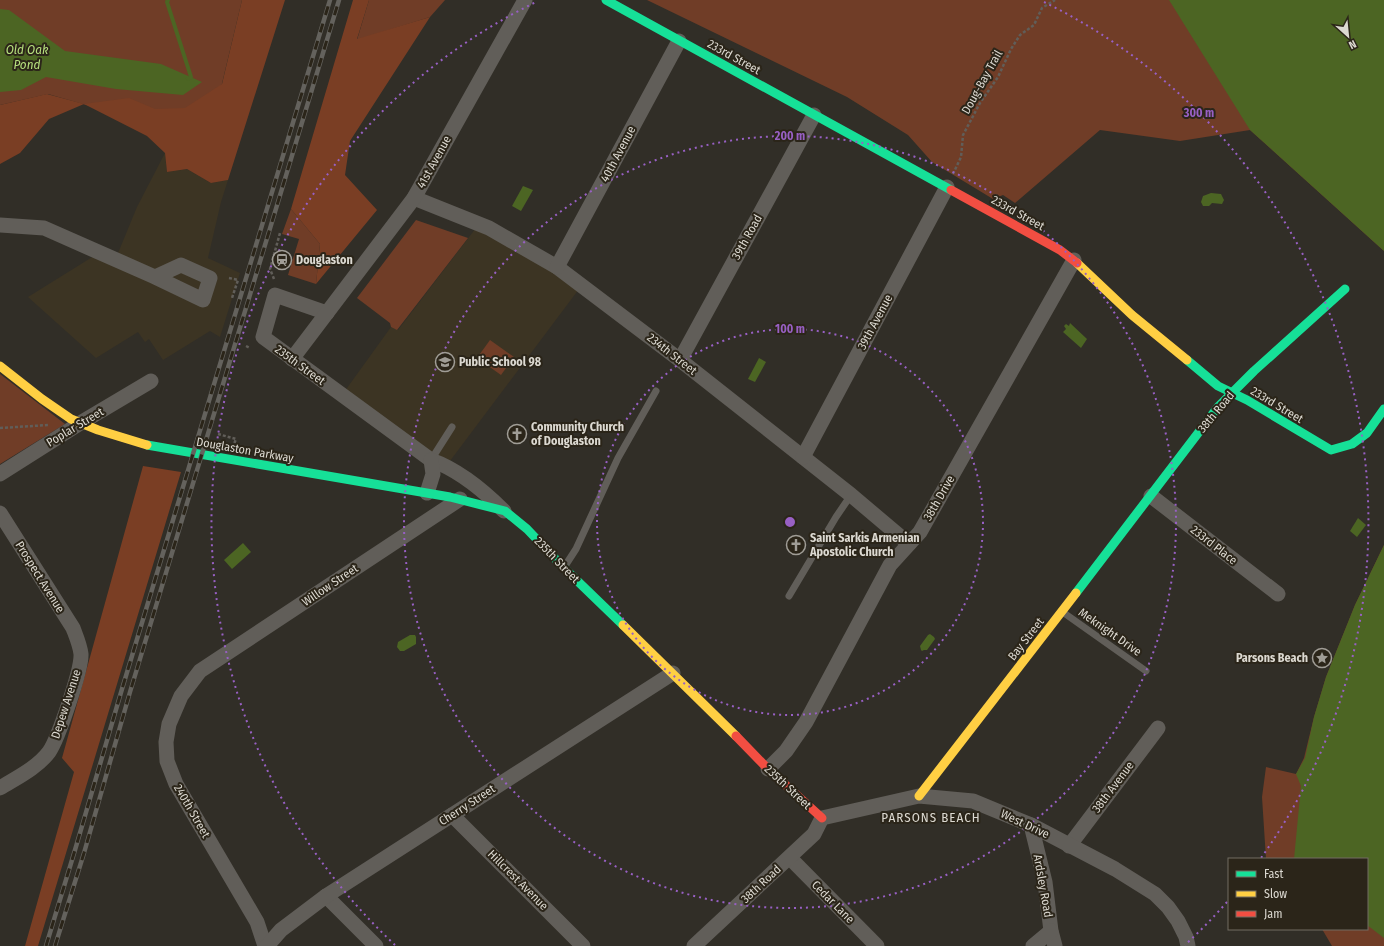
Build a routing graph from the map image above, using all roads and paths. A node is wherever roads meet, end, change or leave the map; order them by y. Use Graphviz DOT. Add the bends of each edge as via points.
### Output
graph roads {
  1 [pos="525,0"];
  2 [pos="606,0"];
  3 [pos="1055,0"];
  4 [pos="678,41"];
  5 [pos="814,115"];
  6 [pos="947,187"];
  7 [pos="414,198"];
  8 [pos="0,225"];
  9 [pos="280,233"];
  10 [pos="1074,260"];
  11 [pos="557,267"];
  12 [pos="155,276"];
  13 [pos="230,278"];
  14 [pos="274,279"];
  15 [pos="1345,289"];
  16 [pos="232,298"];
  17 [pos="327,313"];
  18 [pos="246,346"];
  19 [pos="250,348"];
  20 [pos="292,359"];
  21 [pos="680,360"];
  22 [pos="0,366"];
  23 [pos="151,381"];
  24 [pos="656,391"];
  25 [pos="1232,392"];
  26 [pos="1384,408"];
  27 [pos="82,422"];
  28 [pos="53,425"];
  29 [pos="452,427"];
  30 [pos="0,428"];
  31 [pos="218,434"];
  32 [pos="234,447"];
  33 [pos="803,457"];
  34 [pos="431,460"];
  35 [pos="0,474"];
  36 [pos="427,493"];
  37 [pos="851,495"];
  38 [pos="1151,496"];
  39 [pos="460,499"];
  40 [pos="505,512"];
  41 [pos="0,513"];
  42 [pos="909,544"];
  43 [pos="564,568"];
  44 [pos="1278,594"];
  45 [pos="789,596"];
  46 [pos="1062,612"];
  47 [pos="78,643"];
  48 [pos="1146,670"];
  49 [pos="200,671"];
  50 [pos="673,673"];
  51 [pos="1158,728"];
  52 [pos="768,769"];
  53 [pos="0,788"];
  54 [pos="919,796"];
  55 [pos="452,815"];
  56 [pos="822,818"];
  57 [pos="1031,825"];
  58 [pos="1069,846"];
  59 [pos="790,858"];
  60 [pos="326,896"];
  61 [pos="1050,931"];
  62 [pos="266,946"];
  63 [pos="376,946"];
  64 [pos="583,946"];
  65 [pos="694,946"];
  66 [pos="877,946"];
  67 [pos="1033,946"];
  68 [pos="1056,946"];
  69 [pos="1188,946"];
  1 -- 7 [label="street, 41st Avenue"];
  2 -- 4 [label="street, 233rd Street"];
  3 -- 6 [label="path, Doug-Bay Trail" via="1042,8 1034,25 1020,35 1011,49 998,77 963,135 961,157"];
  4 -- 5 [label="street, 233rd Street"];
  4 -- 11 [label="street, 40th Avenue"];
  5 -- 6 [label="street, 233rd Street"];
  5 -- 21 [label="street, 39th Road"];
  6 -- 10 [label="street, 233rd Street"];
  6 -- 33 [label="street, 39th Avenue"];
  7 -- 11 [label="street, 234th Street" via="489,228"];
  7 -- 17 [label="street, 41st Avenue"];
  8 -- 12 [label="street" via="44,228"];
  9 -- 14 [label="path" via="269,268"];
  10 -- 25 [label="street, 233rd Street" via="1132,315 1218,386"];
  10 -- 42 [label="street, 38th Drive" via="920,532"];
  11 -- 21 [label="street, 234th Street"];
  12 -- 12 [label="street" via="203,300 210,278 181,265"];
  13 -- 16 [label="path" via="239,280"];
  15 -- 25 [label="street, 38th Road"];
  17 -- 20 [label="street, 41st Avenue"];
  17 -- 20 [label="street, 235th Street" via="276,295 263,337"];
  18 -- 19 [label="path"];
  20 -- 34 [label="street, 235th Street"];
  21 -- 33 [label="street, 234th Street"];
  22 -- 27 [label="street, Douglaston Parkway" via="71,419"];
  23 -- 27 [label="street, Poplar Street"];
  24 -- 43 [label="lane" via="618,458 576,549"];
  25 -- 26 [label="street, 233rd Street" via="1331,450 1352,444 1367,433"];
  25 -- 38 [label="street, 38th Road"];
  27 -- 35 [label="street, Poplar Street"];
  27 -- 36 [label="street, Douglaston Parkway" via="142,444"];
  28 -- 30 [label="path"];
  29 -- 34 [label="lane"];
  31 -- 32 [label="path" via="236,439"];
  33 -- 37 [label="street, 234th Street"];
  34 -- 36 [label="street" via="433,474"];
  34 -- 40 [label="street, 235th Street" via="446,466 488,495"];
  36 -- 39 [label="street, Douglaston Parkway"];
  37 -- 42 [label="street, 234th Street"];
  37 -- 45 [label="lane"];
  38 -- 44 [label="street, 233rd Place"];
  38 -- 46 [label="street, Bay Street"];
  39 -- 40 [label="street, Douglaston Parkway"];
  39 -- 49 [label="street, Willow Street"];
  40 -- 43 [label="street, 235th Street" via="527,529"];
  41 -- 47 [label="street, Prospect Avenue" via="72,628"];
  42 -- 52 [label="street, 38th Drive" via="890,565 806,722 786,751"];
  43 -- 50 [label="street, 235th Street"];
  46 -- 48 [label="lane, Meknight Drive"];
  46 -- 54 [label="street, Bay Street"];
  47 -- 53 [label="street, Depew Avenue" via="81,655 79,670 63,722 49,752"];
  49 -- 62 [label="street, 240th Street" via="181,696 169,724 166,742 167,761 176,784 257,922"];
  50 -- 52 [label="street, 235th Street"];
  50 -- 55 [label="street, Cherry Street"];
  51 -- 58 [label="street, 38th Avenue"];
  52 -- 56 [label="street, 235th Street"];
  54 -- 56 [label="street, West Drive"];
  54 -- 57 [label="street, West Drive" via="973,801"];
  55 -- 60 [label="street, Cherry Street"];
  55 -- 64 [label="street, Hillcrest Avenue"];
  56 -- 59 [label="street, 38th Road" via="814,834"];
  57 -- 58 [label="street, West Drive"];
  57 -- 61 [label="street, Ardsley Road" via="1045,882"];
  58 -- 69 [label="street, West Drive" via="1115,869 1155,894 1178,921"];
  59 -- 65 [label="street, 38th Road"];
  59 -- 66 [label="street, Cedar Lane"];
  60 -- 62 [label="street, Cherry Street" via="281,930"];
  60 -- 63 [label="street"];
  61 -- 67 [label="street"];
  61 -- 68 [label="street, Ardsley Road"];
}
